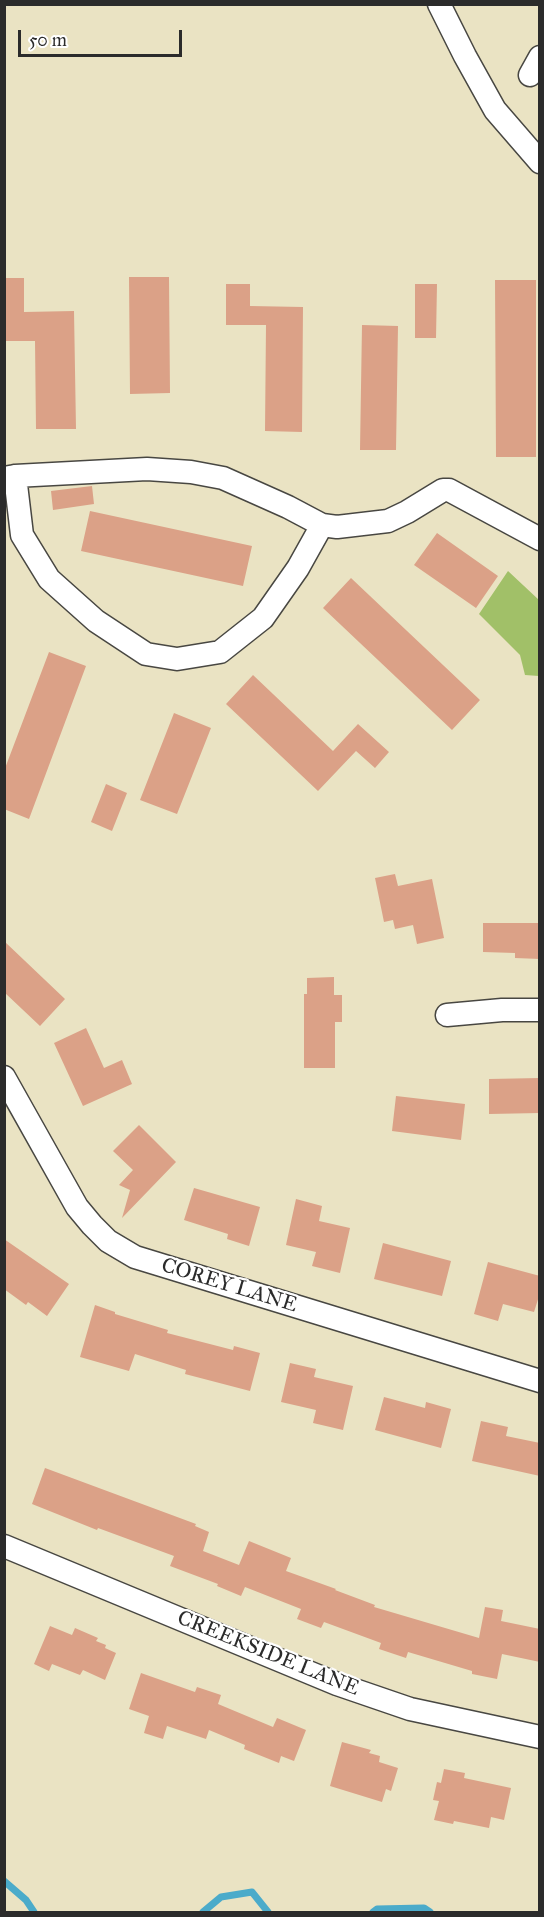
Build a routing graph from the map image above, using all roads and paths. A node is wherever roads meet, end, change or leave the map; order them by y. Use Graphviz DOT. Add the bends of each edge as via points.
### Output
graph roads {
  1 [pos="439,4"];
  2 [pos="538,156"];
  3 [pos="10,477"];
  4 [pos="322,525"];
  5 [pos="540,539"];
  6 [pos="540,1010"];
  7 [pos="447,1015"];
  8 [pos="4,1077"];
  9 [pos="540,1381"];
  10 [pos="4,1546"];
  11 [pos="540,1737"];
  1 -- 2 [label="street" via="495,110"];
  3 -- 4 [label="street" via="147,469 191,472 223,478"];
  3 -- 4 [label="street" via="22,535 49,579 96,621 146,654 177,659 220,652 263,618"];
  4 -- 5 [label="street" via="388,521 449,490"];
  6 -- 7 [label="street"];
  8 -- 9 [label="street, COREY LANE" via="77,1207 108,1241 135,1257"];
  10 -- 11 [label="street, CREEKSIDE LANE" via="338,1684 410,1709"];
}
